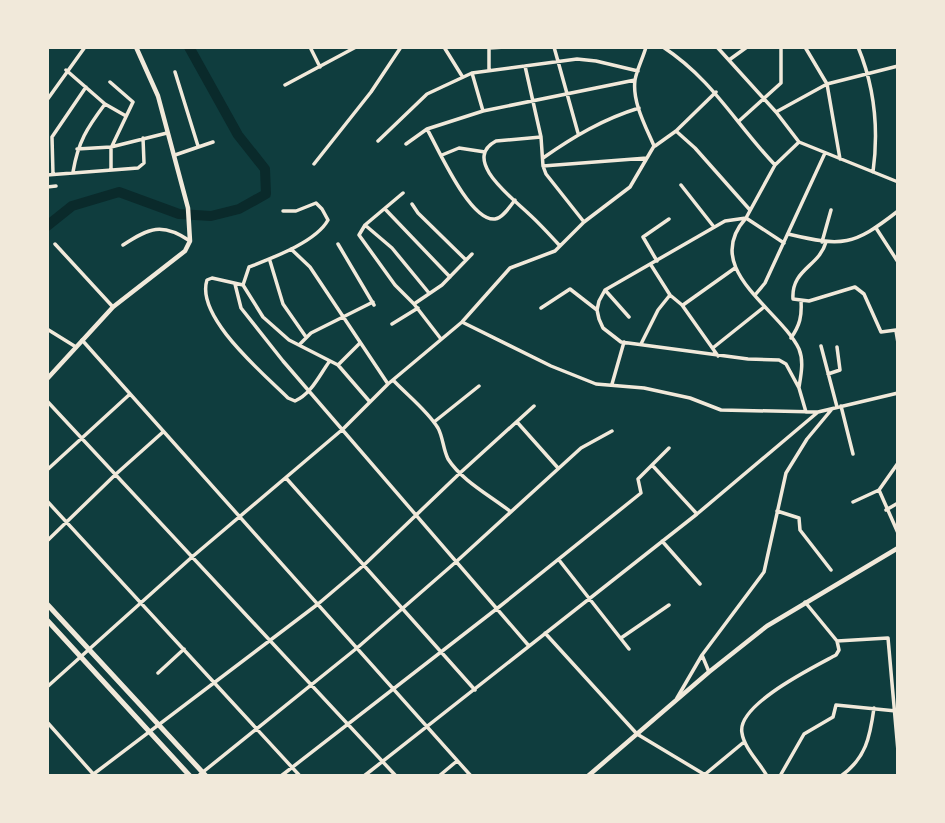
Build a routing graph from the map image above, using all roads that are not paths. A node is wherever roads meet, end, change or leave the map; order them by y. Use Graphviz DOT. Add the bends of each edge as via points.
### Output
graph roads {
  1 [pos="85,47"];
  2 [pos="136,47"];
  3 [pos="310,47"];
  4 [pos="355,47"];
  5 [pos="394,47"];
  6 [pos="443,47"];
  7 [pos="505,47"];
  8 [pos="554,47"];
  9 [pos="646,47"];
  10 [pos="663,47"];
  11 [pos="717,47"];
  12 [pos="747,47"];
  13 [pos="781,47"];
  14 [pos="805,47"];
  15 [pos="858,47"];
  16 [pos="489,48"];
  17 [pos="400,49"];
  18 [pos="557,60"];
  19 [pos="729,60"];
  20 [pos="525,66"];
  21 [pos="898,66"];
  22 [pos="320,67"];
  23 [pos="489,69"];
  24 [pos="66,70"];
  25 [pos="638,71"];
  26 [pos="175,72"];
  27 [pos="472,73"];
  28 [pos="869,74"];
  29 [pos="462,76"];
  30 [pos="635,80"];
  31 [pos="110,82"];
  32 [pos="827,84"];
  33 [pos="285,85"];
  34 [pos="86,87"];
  35 [pos="716,92"];
  36 [pos="568,93"];
  37 [pos="763,99"];
  38 [pos="47,100"];
  39 [pos="532,101"];
  40 [pos="105,104"];
  41 [pos="639,108"];
  42 [pos="483,111"];
  43 [pos="776,112"];
  44 [pos="126,116"];
  45 [pos="739,121"];
  46 [pos="427,129"];
  47 [pos="676,131"];
  48 [pos="167,133"];
  49 [pos="578,133"];
  50 [pos="541,137"];
  51 [pos="143,138"];
  52 [pos="378,141"];
  53 [pos="213,142"];
  54 [pos="799,142"];
  55 [pos="406,144"];
  56 [pos="112,146"];
  57 [pos="198,146"];
  58 [pos="654,146"];
  59 [pos="77,149"];
  60 [pos="485,152"];
  61 [pos="825,153"];
  62 [pos="442,155"];
  63 [pos="173,156"];
  64 [pos="543,158"];
  65 [pos="647,159"];
  66 [pos="840,159"];
  67 [pos="314,164"];
  68 [pos="775,165"];
  69 [pos="543,166"];
  70 [pos="111,169"];
  71 [pos="73,172"];
  72 [pos="873,172"];
  73 [pos="53,174"];
  74 [pos="47,175"];
  75 [pos="898,182"];
  76 [pos="681,185"];
  77 [pos="47,187"];
  78 [pos="57,187"];
  79 [pos="403,193"];
  80 [pos="515,200"];
  81 [pos="412,204"];
  82 [pos="385,209"];
  83 [pos="750,210"];
  84 [pos="831,210"];
  85 [pos="283,211"];
  86 [pos="898,211"];
  87 [pos="746,218"];
  88 [pos="669,219"];
  89 [pos="584,222"];
  90 [pos="365,225"];
  91 [pos="714,227"];
  92 [pos="876,228"];
  93 [pos="788,234"];
  94 [pos="190,241"];
  95 [pos="824,242"];
  96 [pos="783,243"];
  97 [pos="55,244"];
  98 [pos="338,244"];
  99 [pos="123,245"];
  100 [pos="560,246"];
  101 [pos="291,249"];
  102 [pos="472,254"];
  103 [pos="270,260"];
  104 [pos="466,260"];
  105 [pos="657,261"];
  106 [pos="898,262"];
  107 [pos="651,265"];
  108 [pos="735,268"];
  109 [pos="450,277"];
  110 [pos="235,284"];
  111 [pos="243,285"];
  112 [pos="605,290"];
  113 [pos="429,293"];
  114 [pos="670,295"];
  115 [pos="755,296"];
  116 [pos="801,301"];
  117 [pos="414,304"];
  118 [pos="682,305"];
  119 [pos="113,307"];
  120 [pos="765,307"];
  121 [pos="418,308"];
  122 [pos="541,308"];
  123 [pos="597,310"];
  124 [pos="629,317"];
  125 [pos="342,318"];
  126 [pos="462,322"];
  127 [pos="392,324"];
  128 [pos="47,330"];
  129 [pos="897,330"];
  130 [pos="306,337"];
  131 [pos="792,338"];
  132 [pos="441,339"];
  133 [pos="82,340"];
  134 [pos="624,342"];
  135 [pos="898,342"];
  136 [pos="360,343"];
  137 [pos="299,345"];
  138 [pos="641,345"];
  139 [pos="821,346"];
  140 [pos="76,347"];
  141 [pos="714,347"];
  142 [pos="837,347"];
  143 [pos="718,356"];
  144 [pos="329,362"];
  145 [pos="338,365"];
  146 [pos="828,374"];
  147 [pos="47,379"];
  148 [pos="393,380"];
  149 [pos="388,384"];
  150 [pos="612,385"];
  151 [pos="479,386"];
  152 [pos="799,388"];
  153 [pos="309,391"];
  154 [pos="898,393"];
  155 [pos="130,394"];
  156 [pos="47,401"];
  157 [pos="370,402"];
  158 [pos="534,406"];
  159 [pos="837,407"];
  160 [pos="806,412"];
  161 [pos="818,412"];
  162 [pos="434,422"];
  163 [pos="517,422"];
  164 [pos="343,429"];
  165 [pos="612,431"];
  166 [pos="164,432"];
  167 [pos="81,438"];
  168 [pos="669,448"];
  169 [pos="853,454"];
  170 [pos="898,463"];
  171 [pos="652,465"];
  172 [pos="558,468"];
  173 [pos="47,470"];
  174 [pos="460,473"];
  175 [pos="116,474"];
  176 [pos="286,478"];
  177 [pos="879,490"];
  178 [pos="47,501"];
  179 [pos="853,502"];
  180 [pos="898,503"];
  181 [pos="777,510"];
  182 [pos="886,510"];
  183 [pos="511,512"];
  184 [pos="697,514"];
  185 [pos="418,515"];
  186 [pos="240,517"];
  187 [pos="67,522"];
  188 [pos="898,533"];
  189 [pos="47,541"];
  190 [pos="662,541"];
  191 [pos="898,548"];
  192 [pos="192,557"];
  193 [pos="559,560"];
  194 [pos="457,561"];
  195 [pos="364,565"];
  196 [pos="831,570"];
  197 [pos="700,584"];
  198 [pos="589,598"];
  199 [pos="805,602"];
  200 [pos="47,604"];
  201 [pos="142,604"];
  202 [pos="317,604"];
  203 [pos="668,605"];
  204 [pos="499,607"];
  205 [pos="403,609"];
  206 [pos="47,620"];
  207 [pos="545,633"];
  208 [pos="621,638"];
  209 [pos="268,640"];
  210 [pos="837,641"];
  211 [pos="530,646"];
  212 [pos="357,648"];
  213 [pos="184,649"];
  214 [pos="629,649"];
  215 [pos="90,650"];
  216 [pos="441,651"];
  217 [pos="702,655"];
  218 [pos="81,658"];
  219 [pos="709,672"];
  220 [pos="158,673"];
  221 [pos="215,683"];
  222 [pos="311,685"];
  223 [pos="47,687"];
  224 [pos="393,688"];
  225 [pos="475,690"];
  226 [pos="676,701"];
  227 [pos="874,708"];
  228 [pos="896,711"];
  229 [pos="47,722"];
  230 [pos="347,723"];
  231 [pos="159,725"];
  232 [pos="427,726"];
  233 [pos="257,729"];
  234 [pos="149,732"];
  235 [pos="636,734"];
  236 [pos="744,742"];
  237 [pos="898,751"];
  238 [pos="382,761"];
  239 [pos="457,761"];
  240 [pos="292,767"];
  241 [pos="93,775"];
  242 [pos="202,775"];
  243 [pos="705,775"];
  244 [pos="190,776"];
  245 [pos="281,776"];
  246 [pos="300,776"];
  247 [pos="364,776"];
  248 [pos="396,776"];
  249 [pos="439,776"];
  250 [pos="471,776"];
  251 [pos="588,776"];
  252 [pos="767,776"];
  253 [pos="780,776"];
  254 [pos="841,776"];
  1 -- 24 [label="street"];
  2 -- 48 [label="street" via="158,96"];
  3 -- 22 [label="street"];
  4 -- 22 [label="street"];
  5 -- 17 [label="street"];
  6 -- 29 [label="street"];
  7 -- 16 [label="street"];
  8 -- 18 [label="street"];
  9 -- 25 [label="street"];
  10 -- 35 [label="street"];
  11 -- 19 [label="street"];
  12 -- 19 [label="street"];
  13 -- 37 [label="street" via="781,83"];
  14 -- 32 [label="street"];
  15 -- 28 [label="street"];
  16 -- 23 [label="street"];
  17 -- 67 [label="street"];
  18 -- 20 [label="street"];
  18 -- 25 [label="street" via="596,61"];
  18 -- 36 [label="street"];
  19 -- 37 [label="street"];
  20 -- 23 [label="street"];
  20 -- 39 [label="street"];
  21 -- 28 [label="street"];
  22 -- 33 [label="street"];
  23 -- 27 [label="street"];
  24 -- 34 [label="street"];
  24 -- 38 [label="street"];
  25 -- 30 [label="street"];
  26 -- 57 [label="street"];
  27 -- 29 [label="street"];
  27 -- 42 [label="street"];
  28 -- 32 [label="street"];
  28 -- 72 [label="street" via="877,135"];
  29 -- 52 [label="street" via="427,94"];
  30 -- 36 [label="street"];
  30 -- 41 [label="street"];
  31 -- 44 [label="street" via="133,102"];
  32 -- 43 [label="street"];
  32 -- 66 [label="street"];
  34 -- 40 [label="street"];
  34 -- 73 [label="street" via="52,137"];
  35 -- 45 [label="street"];
  35 -- 47 [label="street"];
  36 -- 39 [label="street"];
  36 -- 49 [label="street"];
  37 -- 43 [label="street"];
  37 -- 45 [label="street"];
  39 -- 42 [label="street"];
  39 -- 50 [label="street"];
  40 -- 44 [label="street"];
  40 -- 59 [label="street"];
  41 -- 49 [label="street"];
  41 -- 58 [label="street"];
  42 -- 46 [label="street"];
  43 -- 54 [label="street"];
  44 -- 56 [label="street"];
  45 -- 68 [label="street"];
  46 -- 55 [label="street"];
  46 -- 62 [label="street"];
  47 -- 58 [label="street"];
  47 -- 83 [label="street"];
  48 -- 51 [label="street"];
  48 -- 63 [label="street"];
  49 -- 64 [label="street"];
  50 -- 60 [label="street" via="496,141"];
  50 -- 64 [label="street"];
  51 -- 56 [label="street"];
  51 -- 70 [label="street" via="141,166"];
  53 -- 57 [label="street"];
  54 -- 61 [label="street"];
  54 -- 68 [label="street"];
  56 -- 59 [label="street"];
  56 -- 70 [label="street"];
  57 -- 63 [label="street"];
  58 -- 65 [label="street"];
  59 -- 71 [label="street"];
  60 -- 62 [label="street" via="459,148"];
  60 -- 80 [label="street" via="493,181"];
  61 -- 66 [label="street"];
  61 -- 93 [label="street"];
  62 -- 80 [label="street" via="465,199 485,217 499,218"];
  63 -- 94 [label="street" via="188,208"];
  64 -- 69 [label="street"];
  65 -- 69 [label="street"];
  65 -- 89 [label="street" via="630,187"];
  66 -- 72 [label="street"];
  68 -- 83 [label="street"];
  69 -- 89 [label="street"];
  70 -- 71 [label="street"];
  71 -- 73 [label="street"];
  72 -- 75 [label="street"];
  73 -- 74 [label="street"];
  76 -- 91 [label="street"];
  77 -- 78 [label="street"];
  79 -- 82 [label="street"];
  80 -- 100 [label="street"];
  81 -- 104 [label="street"];
  82 -- 90 [label="street"];
  82 -- 109 [label="street"];
  83 -- 87 [label="street"];
  84 -- 95 [label="street"];
  85 -- 101 [label="street" via="316,203 328,219 319,231"];
  86 -- 92 [label="street"];
  87 -- 91 [label="street" via="736,217"];
  87 -- 96 [label="street"];
  87 -- 108 [label="street" via="734,244"];
  88 -- 105 [label="street" via="643,236"];
  89 -- 100 [label="street"];
  90 -- 113 [label="street" via="392,248"];
  90 -- 117 [label="street" via="359,235"];
  91 -- 105 [label="street"];
  92 -- 95 [label="street" via="856,239"];
  92 -- 106 [label="street"];
  93 -- 95 [label="street"];
  93 -- 96 [label="street"];
  94 -- 99 [label="street" via="165,229 144,232"];
  94 -- 119 [label="street" via="185,251"];
  95 -- 116 [label="street" via="821,257 796,281 792,298"];
  96 -- 115 [label="street"];
  97 -- 119 [label="street"];
  98 -- 125 [label="street" via="373,303"];
  100 -- 126 [label="street" via="510,268"];
  101 -- 103 [label="street"];
  101 -- 125 [label="street" via="310,267"];
  102 -- 104 [label="street"];
  103 -- 111 [label="street" via="249,267"];
  103 -- 130 [label="street" via="283,304"];
  104 -- 109 [label="street"];
  105 -- 107 [label="street"];
  107 -- 112 [label="street"];
  107 -- 114 [label="street"];
  108 -- 115 [label="street"];
  108 -- 118 [label="street"];
  109 -- 113 [label="street"];
  110 -- 111 [label="street"];
  110 -- 153 [label="street" via="241,308"];
  110 -- 153 [label="street" via="212,278 205,287 213,315 231,342 288,398 295,401"];
  111 -- 137 [label="street" via="263,317"];
  112 -- 123 [label="street"];
  112 -- 124 [label="street"];
  113 -- 117 [label="street"];
  114 -- 118 [label="street"];
  114 -- 138 [label="street"];
  115 -- 120 [label="street"];
  116 -- 129 [label="street" via="855,288 864,294 881,332"];
  116 -- 131 [label="street" via="799,327"];
  117 -- 121 [label="street"];
  118 -- 141 [label="street"];
  119 -- 133 [label="street"];
  120 -- 131 [label="street"];
  120 -- 141 [label="street"];
  121 -- 127 [label="street"];
  121 -- 132 [label="street"];
  122 -- 123 [label="street" via="570,289"];
  123 -- 134 [label="street" via="603,328"];
  125 -- 130 [label="street"];
  125 -- 136 [label="street"];
  126 -- 132 [label="street"];
  126 -- 150 [label="street" via="551,366 596,384"];
  128 -- 140 [label="street"];
  129 -- 135 [label="street"];
  130 -- 137 [label="street"];
  131 -- 152 [label="street" via="801,356"];
  132 -- 148 [label="street"];
  133 -- 140 [label="street"];
  133 -- 155 [label="street"];
  134 -- 138 [label="street"];
  134 -- 150 [label="street"];
  136 -- 145 [label="street"];
  136 -- 149 [label="street"];
  137 -- 144 [label="street"];
  138 -- 143 [label="street"];
  139 -- 146 [label="street"];
  140 -- 147 [label="street"];
  141 -- 143 [label="street"];
  142 -- 146 [label="street" via="840,370"];
  143 -- 152 [label="street" via="779,360"];
  144 -- 145 [label="street"];
  144 -- 153 [label="street"];
  145 -- 157 [label="street"];
  146 -- 159 [label="street"];
  148 -- 149 [label="street"];
  148 -- 162 [label="street"];
  149 -- 157 [label="street"];
  150 -- 160 [label="street" via="690,398 721,410"];
  151 -- 162 [label="street"];
  152 -- 160 [label="street"];
  153 -- 164 [label="street"];
  154 -- 159 [label="street"];
  155 -- 166 [label="street"];
  155 -- 167 [label="street"];
  156 -- 167 [label="street"];
  157 -- 164 [label="street"];
  158 -- 163 [label="street"];
  159 -- 161 [label="street"];
  159 -- 169 [label="street"];
  159 -- 181 [label="street" via="807,439 786,473"];
  160 -- 161 [label="street"];
  161 -- 184 [label="street"];
  162 -- 174 [label="street" via="448,458"];
  163 -- 172 [label="street"];
  163 -- 174 [label="street"];
  164 -- 176 [label="street"];
  164 -- 185 [label="street"];
  165 -- 172 [label="street"];
  166 -- 175 [label="street"];
  166 -- 186 [label="street"];
  167 -- 173 [label="street"];
  167 -- 175 [label="street"];
  168 -- 171 [label="street"];
  170 -- 177 [label="street"];
  171 -- 184 [label="street"];
  171 -- 193 [label="street" via="638,478 641,493"];
  172 -- 183 [label="street"];
  174 -- 183 [label="street"];
  174 -- 185 [label="street"];
  175 -- 187 [label="street"];
  175 -- 192 [label="street"];
  176 -- 186 [label="street"];
  176 -- 195 [label="street"];
  177 -- 179 [label="street"];
  177 -- 182 [label="street"];
  178 -- 187 [label="street"];
  180 -- 182 [label="street"];
  181 -- 196 [label="street" via="799,518 800,530"];
  181 -- 217 [label="street" via="764,572"];
  182 -- 188 [label="street"];
  183 -- 194 [label="street"];
  184 -- 190 [label="street"];
  185 -- 194 [label="street"];
  185 -- 195 [label="street"];
  186 -- 192 [label="street"];
  186 -- 202 [label="street"];
  187 -- 189 [label="street"];
  187 -- 201 [label="street"];
  190 -- 197 [label="street"];
  190 -- 198 [label="street"];
  191 -- 199 [label="street"];
  192 -- 201 [label="street"];
  192 -- 209 [label="street"];
  193 -- 198 [label="street"];
  193 -- 204 [label="street"];
  194 -- 204 [label="street"];
  194 -- 205 [label="street"];
  195 -- 202 [label="street"];
  195 -- 205 [label="street"];
  198 -- 207 [label="street"];
  198 -- 208 [label="street"];
  199 -- 210 [label="street"];
  199 -- 219 [label="street"];
  200 -- 215 [label="main road"];
  201 -- 213 [label="street"];
  201 -- 215 [label="street"];
  202 -- 209 [label="street"];
  202 -- 212 [label="street"];
  203 -- 208 [label="street"];
  204 -- 211 [label="street"];
  204 -- 216 [label="street"];
  205 -- 212 [label="street"];
  205 -- 216 [label="street"];
  206 -- 218 [label="main road"];
  207 -- 211 [label="street"];
  207 -- 235 [label="street"];
  208 -- 214 [label="street"];
  209 -- 221 [label="street"];
  209 -- 222 [label="street"];
  210 -- 228 [label="street" via="887,638"];
  210 -- 236 [label="street" via="836,655 753,707 741,726"];
  211 -- 225 [label="street"];
  212 -- 222 [label="street"];
  212 -- 224 [label="street"];
  213 -- 220 [label="street"];
  213 -- 221 [label="street"];
  215 -- 218 [label="street"];
  215 -- 231 [label="main road"];
  216 -- 224 [label="street"];
  216 -- 225 [label="street"];
  217 -- 219 [label="street"];
  217 -- 226 [label="street"];
  218 -- 223 [label="street"];
  218 -- 234 [label="main road"];
  219 -- 226 [label="street"];
  221 -- 231 [label="street"];
  221 -- 233 [label="street"];
  222 -- 230 [label="street"];
  222 -- 233 [label="street"];
  224 -- 230 [label="street"];
  224 -- 232 [label="street"];
  225 -- 232 [label="street"];
  226 -- 235 [label="street"];
  227 -- 228 [label="street"];
  227 -- 253 [label="street" via="834,706 833,717 804,734"];
  227 -- 254 [label="street" via="867,747"];
  228 -- 237 [label="street"];
  229 -- 241 [label="street"];
  230 -- 238 [label="street"];
  230 -- 240 [label="street"];
  231 -- 234 [label="street"];
  231 -- 242 [label="main road"];
  232 -- 238 [label="street"];
  232 -- 239 [label="street"];
  233 -- 240 [label="street"];
  233 -- 242 [label="street"];
  234 -- 241 [label="street"];
  234 -- 244 [label="main road"];
  235 -- 243 [label="street"];
  235 -- 251 [label="street"];
  236 -- 243 [label="street"];
  236 -- 252 [label="street"];
  238 -- 247 [label="street"];
  238 -- 248 [label="street"];
  239 -- 249 [label="street"];
  239 -- 250 [label="street"];
  240 -- 245 [label="street"];
  240 -- 246 [label="street"];
}
